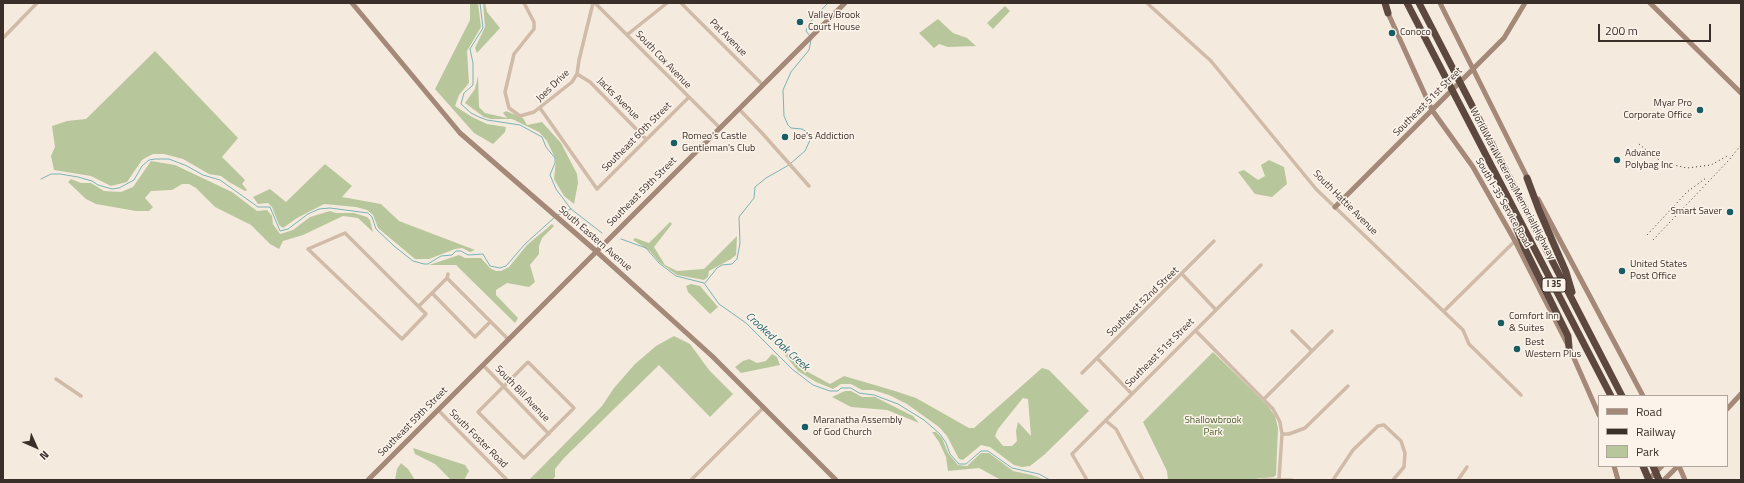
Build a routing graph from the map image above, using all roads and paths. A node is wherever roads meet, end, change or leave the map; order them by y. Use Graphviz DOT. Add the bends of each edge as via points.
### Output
graph roads {
  1 [pos="37,3"];
  2 [pos="352,3"];
  3 [pos="524,3"];
  4 [pos="594,3"];
  5 [pos="667,3"];
  6 [pos="681,3"];
  7 [pos="1147,3"];
  8 [pos="1384,3"];
  9 [pos="1407,3"];
  10 [pos="1419,3"];
  11 [pos="1440,3"];
  12 [pos="1525,3"];
  13 [pos="1650,3"];
  14 [pos="844,4"];
  15 [pos="1388,13"];
  16 [pos="628,34"];
  17 [pos="3,38"];
  18 [pos="1472,70"];
  19 [pos="577,74"];
  20 [pos="763,85"];
  21 [pos="1741,93"];
  22 [pos="689,97"];
  23 [pos="540,108"];
  24 [pos="739,109"];
  25 [pos="1432,110"];
  26 [pos="720,128"];
  27 [pos="646,139"];
  28 [pos="1496,175"];
  29 [pos="1527,178"];
  30 [pos="809,186"];
  31 [pos="597,189"];
  32 [pos="1335,207"];
  33 [pos="1214,241"];
  34 [pos="1515,241"];
  35 [pos="596,251"];
  36 [pos="1261,265"];
  37 [pos="1183,274"];
  38 [pos="432,293"];
  39 [pos="419,306"];
  40 [pos="1576,307"];
  41 [pos="1216,310"];
  42 [pos="1444,311"];
  43 [pos="490,322"];
  44 [pos="1196,331"];
  45 [pos="1292,331"];
  46 [pos="1332,331"];
  47 [pos="508,339"];
  48 [pos="1570,347"];
  49 [pos="1312,351"];
  50 [pos="1097,358"];
  51 [pos="483,365"];
  52 [pos="1082,374"];
  53 [pos="56,379"];
  54 [pos="504,386"];
  55 [pos="1348,386"];
  56 [pos="1132,394"];
  57 [pos="1741,394"];
  58 [pos="1521,395"];
  59 [pos="1610,395"];
  60 [pos="1621,395"];
  61 [pos="1642,395"];
  62 [pos="81,396"];
  63 [pos="1264,399"];
  64 [pos="1728,407"];
  65 [pos="764,408"];
  66 [pos="438,410"];
  67 [pos="1598,413"];
  68 [pos="1106,421"];
  69 [pos="549,434"];
  70 [pos="1282,434"];
  71 [pos="1467,467"];
  72 [pos="1614,467"];
  73 [pos="1643,467"];
  74 [pos="1653,467"];
  75 [pos="1661,467"];
  76 [pos="1677,467"];
  77 [pos="1678,467"];
  78 [pos="1279,479"];
  79 [pos="368,480"];
  80 [pos="507,480"];
  81 [pos="691,480"];
  82 [pos="836,480"];
  83 [pos="1087,480"];
  84 [pos="1143,480"];
  85 [pos="1263,480"];
  86 [pos="1292,480"];
  87 [pos="1333,480"];
  88 [pos="1393,480"];
  89 [pos="1458,480"];
  90 [pos="1618,480"];
  91 [pos="1649,480"];
  92 [pos="1659,480"];
  93 [pos="1664,480"];
  94 [pos="1685,480"];
  1 -- 17 [label="street"];
  2 -- 35 [label="main road, South Eastern Avenue" via="460,133"];
  3 -- 23 [label="street" via="534,22 534,29 514,54 505,92 506,102 509,108 520,116"];
  4 -- 16 [label="street, South Cox Avenue"];
  4 -- 19 [label="street, Joes Drive"];
  5 -- 16 [label="street"];
  6 -- 20 [label="street, Pat Avenue"];
  7 -- 32 [label="street, South Hattie Avenue" via="1223,74 1316,189"];
  8 -- 15 [label="highway"];
  9 -- 28 [label="highway, World War I Veterans Memorial Highway / I 35"];
  10 -- 40 [label="highway, World War I Veterans Memorial Highway / I 35"];
  11 -- 18 [label="main road"];
  12 -- 18 [label="main road, Southeast 51st Street" via="1510,30"];
  13 -- 21 [label="main road"];
  14 -- 20 [label="main road, Southeast 59th Street"];
  15 -- 25 [label="main road, South I-35 Service Road"];
  16 -- 22 [label="street, South Cox Avenue"];
  18 -- 25 [label="main road, Southeast 51st Street"];
  18 -- 29 [label="main road"];
  19 -- 23 [label="street, Joes Drive" via="572,82"];
  19 -- 27 [label="street, Jacks Avenue" via="590,82"];
  20 -- 24 [label="main road, Southeast 59th Street"];
  22 -- 26 [label="street, South Cox Avenue"];
  22 -- 27 [label="street, Southeast 60th Street"];
  23 -- 31 [label="street, Joes Drive"];
  24 -- 26 [label="main road, Southeast 59th Street"];
  24 -- 30 [label="street"];
  25 -- 32 [label="main road, Southeast 51st Street"];
  25 -- 34 [label="main road, South I-35 Service Road" via="1473,167"];
  26 -- 35 [label="main road, Southeast 59th Street"];
  27 -- 31 [label="street, Southeast 60th Street"];
  28 -- 48 [label="highway" via="1513,222 1568,336"];
  28 -- 59 [label="highway, World War I Veterans Memorial Highway / I 35"];
  29 -- 40 [label="highway" via="1566,272"];
  29 -- 61 [label="main road"];
  32 -- 42 [label="street, South Hattie Avenue"];
  33 -- 37 [label="street, Southeast 52nd Street"];
  34 -- 42 [label="street"];
  34 -- 48 [label="main road, South I-35 Service Road"];
  35 -- 47 [label="main road, Southeast 59th Street"];
  35 -- 65 [label="main road, South Eastern Avenue" via="712,356"];
  36 -- 41 [label="street, Southeast 51st Street"];
  37 -- 41 [label="street"];
  37 -- 50 [label="street, Southeast 52nd Street"];
  38 -- 39 [label="street"];
  38 -- 43 [label="street" via="475,337"];
  38 -- 43 [label="street" via="447,276"];
  39 -- 39 [label="street" via="426,314 402,339 308,249 344,233"];
  40 -- 60 [label="highway, World War I Veterans Memorial Highway / I 35"];
  41 -- 44 [label="street, Southeast 51st Street"];
  42 -- 58 [label="street, South Hattie Avenue" via="1466,334 1469,344"];
  43 -- 47 [label="street"];
  44 -- 56 [label="street, Southeast 51st Street"];
  44 -- 63 [label="street"];
  45 -- 49 [label="street"];
  46 -- 49 [label="street"];
  47 -- 51 [label="main road, Southeast 59th Street"];
  48 -- 67 [label="main road, South I-35 Service Road"];
  49 -- 63 [label="street"];
  50 -- 52 [label="street, Southeast 52nd Street"];
  50 -- 56 [label="street"];
  51 -- 54 [label="street, South Bill Avenue"];
  51 -- 66 [label="main road, Southeast 59th Street"];
  53 -- 62 [label="street"];
  54 -- 69 [label="street, South Bill Avenue"];
  54 -- 69 [label="street" via="528,362 574,408"];
  54 -- 69 [label="street" via="478,412 524,458"];
  55 -- 70 [label="street" via="1305,428"];
  56 -- 68 [label="street, Southeast 51st Street"];
  57 -- 64 [label="main road"];
  63 -- 70 [label="street" via="1277,416"];
  65 -- 81 [label="street"];
  65 -- 82 [label="main road, South Eastern Avenue"];
  66 -- 79 [label="main road, Southeast 59th Street"];
  66 -- 80 [label="street, South Foster Road"];
  68 -- 83 [label="street, Southeast 51st Street" via="1072,454"];
  68 -- 84 [label="street" via="1116,429"];
  70 -- 78 [label="street"];
  71 -- 89 [label="street"];
  72 -- 90 [label="main road"];
  73 -- 91 [label="highway"];
  74 -- 92 [label="highway"];
  75 -- 91 [label="main road"];
  76 -- 93 [label="main road"];
  77 -- 94 [label="main road"];
  78 -- 85 [label="street"];
  78 -- 86 [label="street"];
  87 -- 88 [label="street" via="1346,458 1378,426 1384,425 1401,441 1405,453 1404,467"];
}
